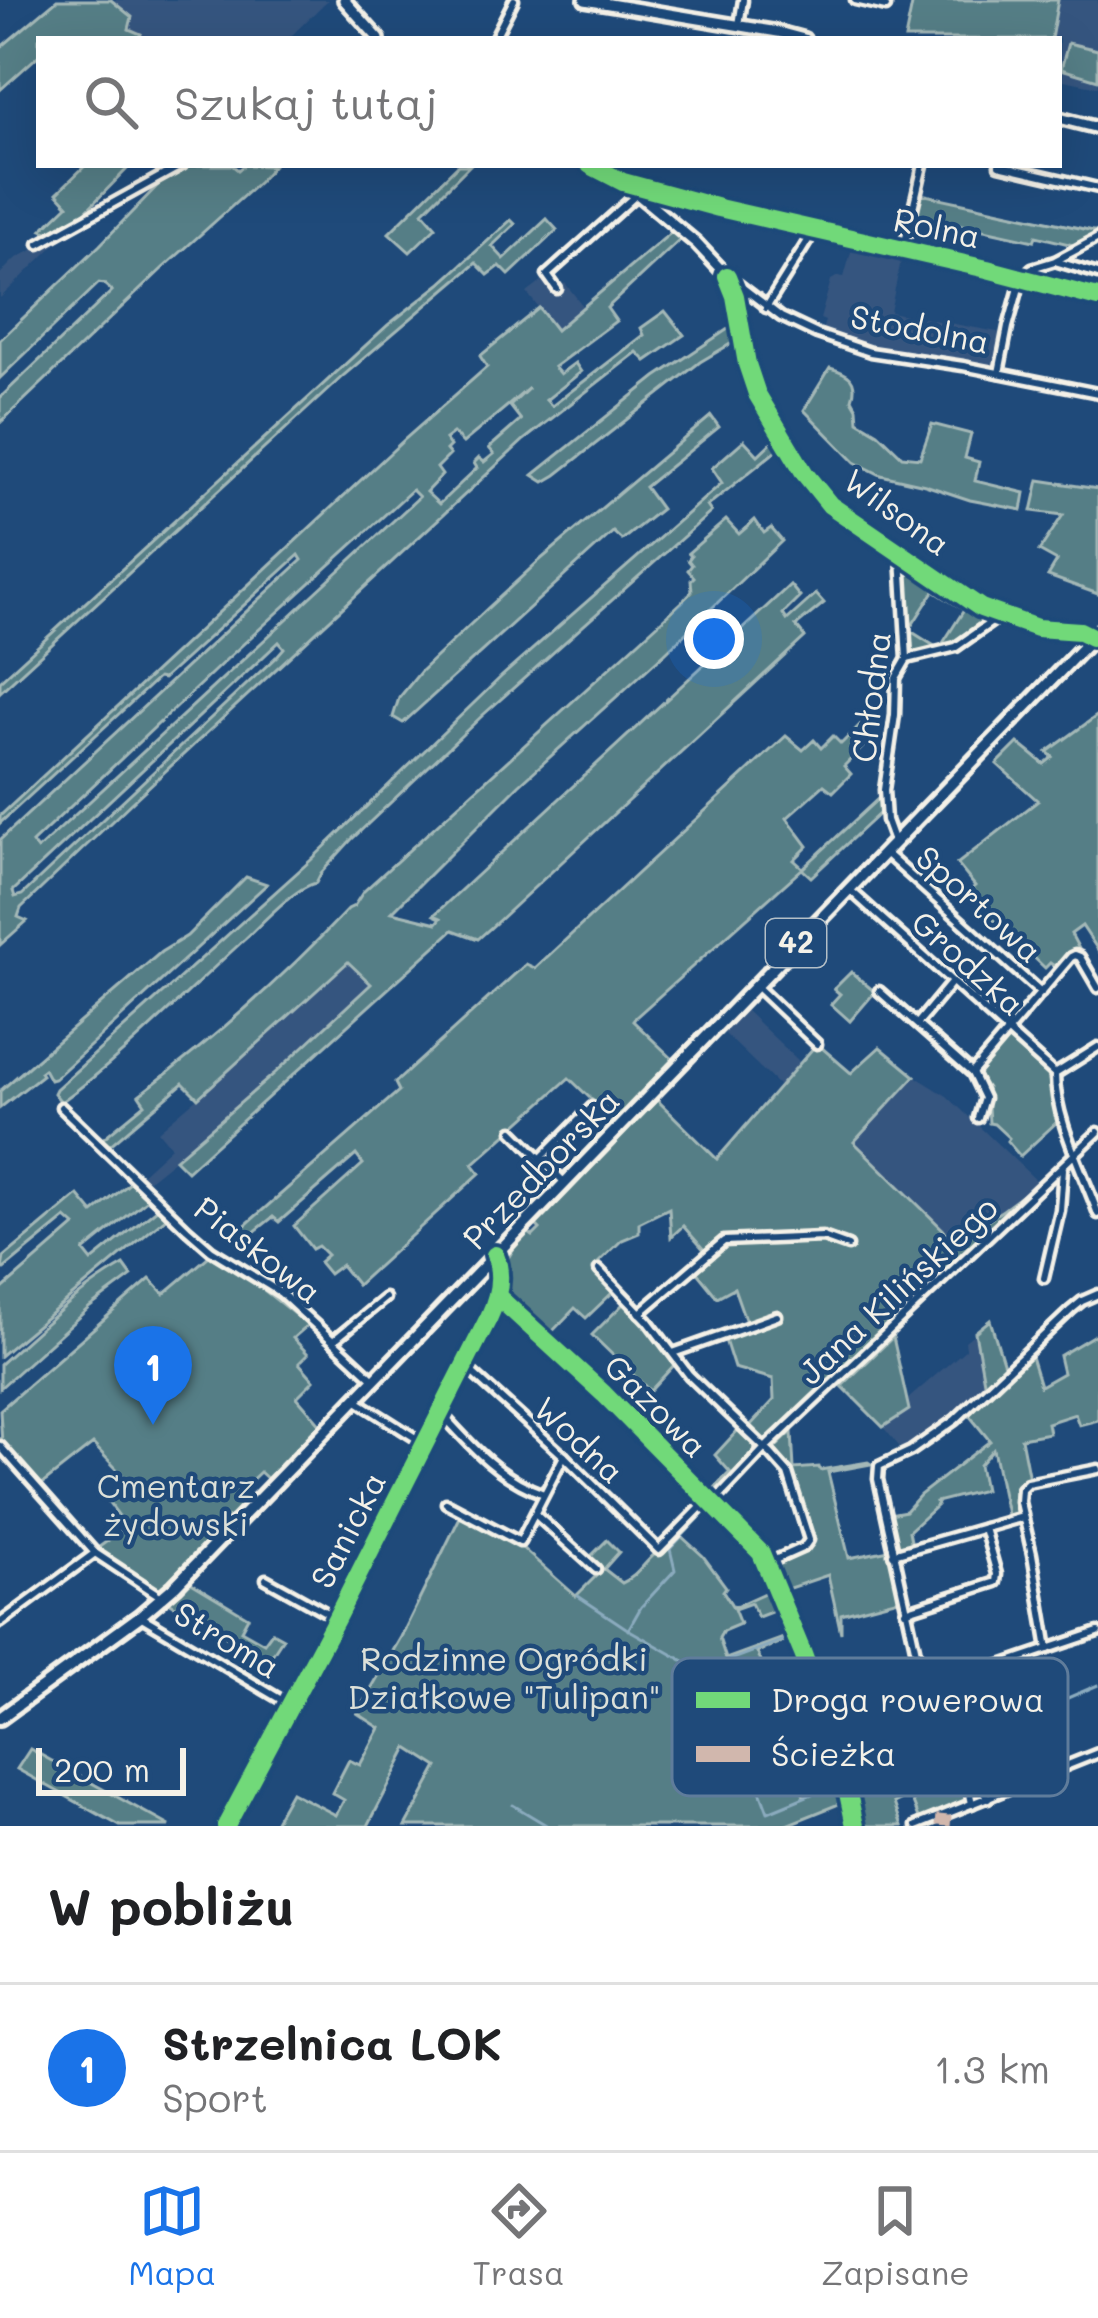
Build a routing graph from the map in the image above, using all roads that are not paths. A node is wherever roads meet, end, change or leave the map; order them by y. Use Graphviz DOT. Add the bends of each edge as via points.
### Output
graph roads {
  1 [pos="344,0"];
  2 [pos="514,0"];
  3 [pos="585,0"];
  4 [pos="743,0"];
  5 [pos="855,0"];
  6 [pos="886,7"];
  7 [pos="739,25"];
  8 [pos="376,36"];
  9 [pos="496,36"];
  10 [pos="790,36"];
  11 [pos="1062,119"];
  12 [pos="1098,128"];
  13 [pos="177,168"];
  14 [pos="596,168"];
  15 [pos="922,168"];
  16 [pos="1012,168"];
  17 [pos="623,182"];
  18 [pos="1098,188"];
  19 [pos="637,194"];
  20 [pos="814,231"];
  21 [pos="1098,238"];
  22 [pos="39,244"];
  23 [pos="903,251"];
  24 [pos="1054,261"];
  25 [pos="1032,268"];
  26 [pos="1006,274"];
  27 [pos="1098,274"];
  28 [pos="1022,278"];
  29 [pos="557,289"];
  30 [pos="740,294"];
  31 [pos="1098,298"];
  32 [pos="766,308"];
  33 [pos="999,373"];
  34 [pos="1098,393"];
  35 [pos="901,556"];
  36 [pos="1000,616"];
  37 [pos="1095,635"];
  38 [pos="907,659"];
  39 [pos="894,842"];
  40 [pos="884,852"];
  41 [pos="849,889"];
  42 [pos="952,982"];
  43 [pos="755,985"];
  44 [pos="1098,988"];
  45 [pos="879,991"];
  46 [pos="1041,993"];
  47 [pos="917,1024"];
  48 [pos="1008,1032"];
  49 [pos="817,1045"];
  50 [pos="1098,1047"];
  51 [pos="972,1073"];
  52 [pos="1055,1073"];
  53 [pos="61,1107"];
  54 [pos="592,1107"];
  55 [pos="979,1118"];
  56 [pos="513,1131"];
  57 [pos="1098,1132"];
  58 [pos="1076,1152"];
  59 [pos="540,1159"];
  60 [pos="1063,1166"];
  61 [pos="565,1183"];
  62 [pos="1098,1214"];
  63 [pos="848,1246"];
  64 [pos="495,1255"];
  65 [pos="599,1270"];
  66 [pos="1044,1278"];
  67 [pos="1098,1294"];
  68 [pos="497,1296"];
  69 [pos="385,1298"];
  70 [pos="640,1313"];
  71 [pos="777,1316"];
  72 [pos="333,1341"];
  73 [pos="673,1353"];
  74 [pos="465,1366"];
  75 [pos="374,1380"];
  76 [pos="356,1400"];
  77 [pos="441,1414"];
  78 [pos="425,1444"];
  79 [pos="0,1446"];
  80 [pos="765,1448"];
  81 [pos="564,1456"];
  82 [pos="1098,1469"];
  83 [pos="544,1494"];
  84 [pos="710,1502"];
  85 [pos="446,1504"];
  86 [pos="535,1514"];
  87 [pos="1023,1517"];
  88 [pos="985,1528"];
  89 [pos="659,1550"];
  90 [pos="95,1553"];
  91 [pos="893,1554"];
  92 [pos="766,1564"];
  93 [pos="596,1569"];
  94 [pos="266,1579"];
  95 [pos="163,1597"];
  96 [pos="905,1611"];
  97 [pos="140,1616"];
  98 [pos="336,1618"];
  99 [pos="0,1623"];
  100 [pos="1098,1632"];
  101 [pos="1048,1649"];
  102 [pos="803,1658"];
  103 [pos="917,1658"];
  104 [pos="1021,1658"];
  105 [pos="290,1705"];
  106 [pos="0,1718"];
  107 [pos="1098,1753"];
  108 [pos="1068,1765"];
  109 [pos="849,1796"];
  110 [pos="993,1796"];
  111 [pos="226,1826"];
  112 [pos="855,1826"];
  113 [pos="916,1826"];
  1 -- 8 [label="street"];
  2 -- 9 [label="street"];
  3 -- 7 [label="street"];
  4 -- 7 [label="street"];
  5 -- 6 [label="street"];
  7 -- 10 [label="street"];
  11 -- 12 [label="street"];
  13 -- 22 [label="street"];
  14 -- 17 [label="street"];
  15 -- 23 [label="street"];
  16 -- 18 [label="street"];
  17 -- 19 [label="street"];
  17 -- 20 [label="street, Rolna"];
  19 -- 29 [label="street" via="547,275"];
  19 -- 30 [label="street, Wilsona" via="696,242"];
  20 -- 23 [label="street, Rolna"];
  20 -- 32 [label="street"];
  21 -- 24 [label="street"];
  23 -- 26 [label="street, Rolna"];
  24 -- 25 [label="street"];
  24 -- 27 [label="street"];
  25 -- 26 [label="street"];
  25 -- 28 [label="street"];
  26 -- 28 [label="street, Rolna"];
  28 -- 31 [label="street, Rolna"];
  28 -- 33 [label="street"];
  30 -- 32 [label="street, Stodolna"];
  30 -- 35 [label="street, Wilsona" via="754,385 805,474 830,506"];
  32 -- 33 [label="street, Stodolna" via="870,352"];
  33 -- 34 [label="street, Stodolna"];
  35 -- 36 [label="street, Wilsona"];
  35 -- 38 [label="street, Chłodna"];
  36 -- 37 [label="street, Wilsona"];
  36 -- 38 [label="street" via="956,647"];
  37 -- 39 [label="main road, Przedborska / 42"];
  38 -- 39 [label="street, Chłodna" via="896,678 884,790"];
  39 -- 40 [label="main road, Przedborska / 42"];
  40 -- 41 [label="main road, Przedborska / 42"];
  40 -- 46 [label="street, Sportowa"];
  41 -- 42 [label="street, Grodzka"];
  41 -- 43 [label="main road, Przedborska / 42"];
  42 -- 47 [label="street"];
  42 -- 48 [label="street, Grodzka"];
  43 -- 49 [label="street"];
  43 -- 61 [label="main road, Przedborska / 42"];
  44 -- 46 [label="street" via="1075,955"];
  45 -- 47 [label="street"];
  46 -- 48 [label="street"];
  47 -- 51 [label="street"];
  48 -- 51 [label="street"];
  48 -- 52 [label="street, Grodzka"];
  50 -- 52 [label="street"];
  51 -- 55 [label="street" via="984,1098"];
  52 -- 58 [label="street"];
  53 -- 72 [label="street, Piaskowa" via="187,1229 281,1293"];
  54 -- 59 [label="street"];
  56 -- 59 [label="street"];
  57 -- 58 [label="street, Jana Kilińskiego"];
  58 -- 60 [label="street, Jana Kilińskiego"];
  58 -- 62 [label="street"];
  59 -- 61 [label="street"];
  60 -- 66 [label="street"];
  60 -- 80 [label="street, Jana Kilińskiego"];
  61 -- 64 [label="main road, Przedborska / 42"];
  63 -- 70 [label="street" via="824,1237 724,1240"];
  64 -- 68 [label="street, Sanicka"];
  64 -- 75 [label="main road, Przedborska / 42"];
  65 -- 70 [label="street"];
  67 -- 91 [label="street" via="955,1420 879,1466"];
  68 -- 74 [label="street, Sanicka"];
  68 -- 84 [label="street, Gazowa"];
  69 -- 72 [label="street"];
  70 -- 73 [label="street"];
  71 -- 73 [label="street"];
  72 -- 75 [label="street, Piaskowa"];
  73 -- 80 [label="street"];
  74 -- 77 [label="street, Sanicka"];
  74 -- 81 [label="street, Wodna"];
  75 -- 76 [label="main road, Przedborska / 42"];
  76 -- 78 [label="street"];
  76 -- 95 [label="main road, Przedborska / 42"];
  77 -- 78 [label="street, Sanicka"];
  77 -- 83 [label="street" via="501,1474"];
  78 -- 98 [label="street, Sanicka"];
  79 -- 90 [label="street"];
  80 -- 84 [label="street, Jana Kilińskiego"];
  80 -- 92 [label="street" via="789,1477 809,1536 804,1547"];
  81 -- 83 [label="street"];
  81 -- 89 [label="street, Wodna"];
  82 -- 87 [label="street" via="1028,1483"];
  83 -- 86 [label="street"];
  84 -- 89 [label="street, Jana Kilińskiego"];
  84 -- 92 [label="street, Gazowa"];
  85 -- 86 [label="street" via="520,1542"];
  86 -- 93 [label="street"];
  87 -- 88 [label="street"];
  87 -- 101 [label="street"];
  88 -- 91 [label="street"];
  88 -- 96 [label="street" via="996,1582"];
  90 -- 95 [label="street"];
  90 -- 99 [label="street"];
  91 -- 96 [label="street"];
  92 -- 102 [label="street, Gazowa"];
  94 -- 98 [label="street"];
  95 -- 97 [label="main road, Przedborska / 42"];
  96 -- 103 [label="street"];
  97 -- 105 [label="street, Stroma"];
  97 -- 106 [label="main road, Przedborska / 42"];
  98 -- 105 [label="street, Sanicka"];
  100 -- 101 [label="street"];
  101 -- 104 [label="street"];
  105 -- 111 [label="street, Sanicka"];
  107 -- 108 [label="street"];
  109 -- 112 [label="street, Gazowa"];
  110 -- 113 [label="street"];
}
